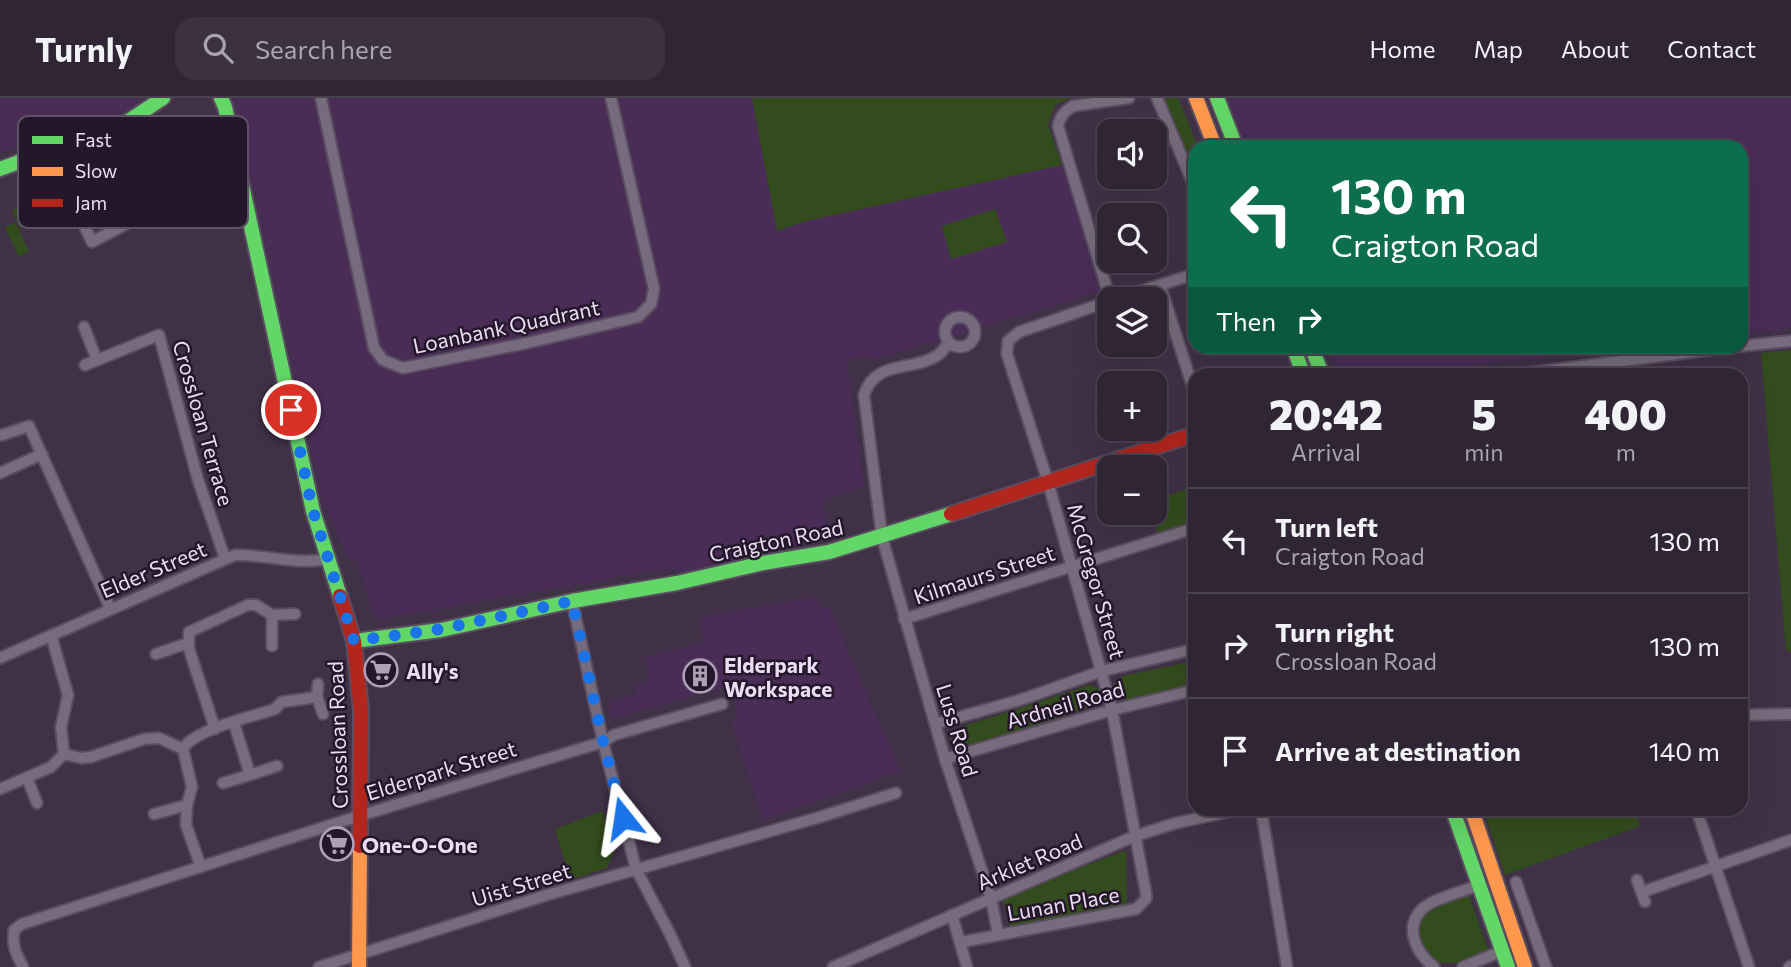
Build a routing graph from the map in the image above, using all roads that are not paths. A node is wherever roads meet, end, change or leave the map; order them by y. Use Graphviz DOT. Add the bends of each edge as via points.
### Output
graph roads {
  1 [pos="163,98"];
  2 [pos="220,98"];
  3 [pos="321,98"];
  4 [pos="611,98"];
  5 [pos="1129,98"];
  6 [pos="1157,98"];
  7 [pos="1196,98"];
  8 [pos="1217,98"];
  9 [pos="135,116"];
  10 [pos="227,116"];
  11 [pos="1213,140"];
  12 [pos="1233,140"];
  13 [pos="18,163"];
  14 [pos="0,169"];
  15 [pos="1188,171"];
  16 [pos="248,213"];
  17 [pos="86,228"];
  18 [pos="118,228"];
  19 [pos="1188,276"];
  20 [pos="1160,285"];
  21 [pos="1107,287"];
  22 [pos="1153,287"];
  23 [pos="1097,305"];
  24 [pos="84,327"];
  25 [pos="1791,341"];
  26 [pos="949,343"];
  27 [pos="1748,345"];
  28 [pos="1677,354"];
  29 [pos="97,360"];
  30 [pos="85,365"];
  31 [pos="1568,368"];
  32 [pos="1188,372"];
  33 [pos="2,435"];
  34 [pos="1188,435"];
  35 [pos="42,454"];
  36 [pos="0,473"];
  37 [pos="1048,482"];
  38 [pos="1188,530"];
  39 [pos="882,537"];
  40 [pos="225,558"];
  41 [pos="328,559"];
  42 [pos="1072,566"];
  43 [pos="572,601"];
  44 [pos="110,608"];
  45 [pos="295,614"];
  46 [pos="272,615"];
  47 [pos="904,619"];
  48 [pos="51,635"];
  49 [pos="354,641"];
  50 [pos="188,643"];
  51 [pos="272,646"];
  52 [pos="1188,651"];
  53 [pos="156,654"];
  54 [pos="0,658"];
  55 [pos="1102,671"];
  56 [pos="318,684"];
  57 [pos="1188,692"];
  58 [pos="317,697"];
  59 [pos="722,704"];
  60 [pos="1112,710"];
  61 [pos="323,713"];
  62 [pos="1791,714"];
  63 [pos="1748,715"];
  64 [pos="234,723"];
  65 [pos="935,724"];
  66 [pos="215,729"];
  67 [pos="603,741"];
  68 [pos="183,749"];
  69 [pos="64,754"];
  70 [pos="946,759"];
  71 [pos="276,766"];
  72 [pos="250,775"];
  73 [pos="27,778"];
  74 [pos="223,783"];
  75 [pos="0,789"];
  76 [pos="896,793"];
  77 [pos="37,803"];
  78 [pos="187,805"];
  79 [pos="154,814"];
  80 [pos="362,815"];
  81 [pos="1209,816"];
  82 [pos="1262,816"];
  83 [pos="1455,816"];
  84 [pos="1474,816"];
  85 [pos="1699,816"];
  86 [pos="1135,836"];
  87 [pos="1791,840"];
  88 [pos="201,867"];
  89 [pos="1715,867"];
  90 [pos="636,869"];
  91 [pos="1637,880"];
  92 [pos="1516,882"];
  93 [pos="1479,885"];
  94 [pos="991,898"];
  95 [pos="952,915"];
  96 [pos="998,934"];
  97 [pos="962,942"];
  98 [pos="1502,951"];
  99 [pos="359,961"];
  100 [pos="23,967"];
  101 [pos="319,967"];
  102 [pos="685,967"];
  103 [pos="833,967"];
  104 [pos="967,967"];
  105 [pos="1287,967"];
  106 [pos="1434,967"];
  107 [pos="1463,967"];
  108 [pos="1508,967"];
  109 [pos="1524,967"];
  110 [pos="1546,967"];
  111 [pos="1749,967"];
  1 -- 9 [label="street"];
  2 -- 10 [label="street, Crossloan Road"];
  3 -- 4 [label="street, Loanbank Quadrant" via="374,348 383,360 402,368 638,317 647,310 654,289"];
  5 -- 21 [label="street" via="1073,106 1058,126"];
  6 -- 15 [label="street"];
  7 -- 11 [label="street"];
  8 -- 12 [label="street"];
  13 -- 14 [label="street"];
  16 -- 41 [label="street, Crossloan Road" via="313,511"];
  17 -- 18 [label="street" via="92,242"];
  19 -- 20 [label="street"];
  20 -- 22 [label="street"];
  20 -- 32 [label="street"];
  23 -- 37 [label="street, McGregor Street" via="1019,331 1008,341 1007,354"];
  24 -- 29 [label="street"];
  25 -- 27 [label="street"];
  26 -- 39 [label="street, Luss Road" via="937,356 877,374 867,383 864,395"];
  28 -- 31 [label="street"];
  29 -- 30 [label="street, Crossloan Terrace"];
  29 -- 40 [label="street, Crossloan Terrace" via="159,335 198,480"];
  33 -- 35 [label="street" via="29,426"];
  34 -- 37 [label="street, Craigton Road"];
  35 -- 36 [label="street"];
  35 -- 44 [label="street"];
  37 -- 39 [label="street, Craigton Road"];
  37 -- 42 [label="street, McGregor Street"];
  38 -- 42 [label="street, Kilmaurs Street"];
  39 -- 43 [label="street, Craigton Road" via="829,552"];
  39 -- 47 [label="street, Luss Road"];
  40 -- 41 [label="street, Elder Street" via="261,555 307,563"];
  40 -- 44 [label="street, Elder Street"];
  41 -- 49 [label="street, Crossloan Road"];
  42 -- 47 [label="street, Kilmaurs Street"];
  42 -- 55 [label="street, McGregor Street"];
  43 -- 49 [label="street, Craigton Road" via="441,629"];
  43 -- 67 [label="street"];
  44 -- 48 [label="street, Elder Street"];
  45 -- 46 [label="street"];
  46 -- 50 [label="street" via="248,605 189,632"];
  46 -- 51 [label="street"];
  47 -- 65 [label="street, Luss Road"];
  48 -- 54 [label="street, Elder Street"];
  48 -- 69 [label="street" via="68,695 61,727"];
  49 -- 80 [label="street, Crossloan Road" via="361,711"];
  50 -- 53 [label="street"];
  50 -- 66 [label="street"];
  52 -- 55 [label="street"];
  55 -- 60 [label="street, McGregor Street"];
  55 -- 65 [label="street"];
  56 -- 58 [label="street"];
  57 -- 60 [label="street, Ardneil Road"];
  58 -- 61 [label="street"];
  58 -- 64 [label="street" via="282,702 275,709"];
  59 -- 67 [label="street, Elderpark Street"];
  60 -- 70 [label="street, Ardneil Road"];
  60 -- 86 [label="street, McGregor Street"];
  62 -- 63 [label="street"];
  64 -- 66 [label="street"];
  64 -- 72 [label="street"];
  65 -- 70 [label="street, Luss Road"];
  66 -- 68 [label="street" via="193,738"];
  67 -- 80 [label="street, Elderpark Street"];
  67 -- 90 [label="street"];
  68 -- 69 [label="street" via="159,738 91,757"];
  68 -- 78 [label="street" via="192,787"];
  69 -- 73 [label="street" via="51,767"];
  70 -- 94 [label="street, Luss Road"];
  71 -- 72 [label="street"];
  72 -- 74 [label="street"];
  73 -- 75 [label="street"];
  73 -- 77 [label="street"];
  76 -- 90 [label="street, Uist Street"];
  78 -- 79 [label="street"];
  78 -- 88 [label="street" via="186,825"];
  80 -- 88 [label="street, Elderpark Street"];
  80 -- 99 [label="street, Crossloan Road"];
  81 -- 86 [label="street, Arklet Road"];
  82 -- 105 [label="street"];
  83 -- 93 [label="street"];
  84 -- 109 [label="street"];
  85 -- 89 [label="street"];
  86 -- 94 [label="street, Arklet Road"];
  86 -- 96 [label="street, Lunan Place" via="1146,893 1146,900 1136,909"];
  87 -- 89 [label="street"];
  88 -- 100 [label="street, Elderpark Street" via="22,924 14,930 14,950"];
  89 -- 91 [label="street" via="1643,897"];
  89 -- 111 [label="street"];
  90 -- 99 [label="street, Uist Street"];
  90 -- 102 [label="street"];
  92 -- 110 [label="street"];
  93 -- 98 [label="street"];
  93 -- 106 [label="street" via="1426,905 1414,921 1413,940"];
  94 -- 95 [label="street, Arklet Road"];
  94 -- 96 [label="street, Luss Road"];
  95 -- 97 [label="street"];
  95 -- 103 [label="street, Arklet Road"];
  96 -- 97 [label="street, Lunan Place"];
  97 -- 104 [label="street"];
  98 -- 107 [label="street"];
  98 -- 108 [label="street"];
  99 -- 101 [label="street, Uist Street"];
}
